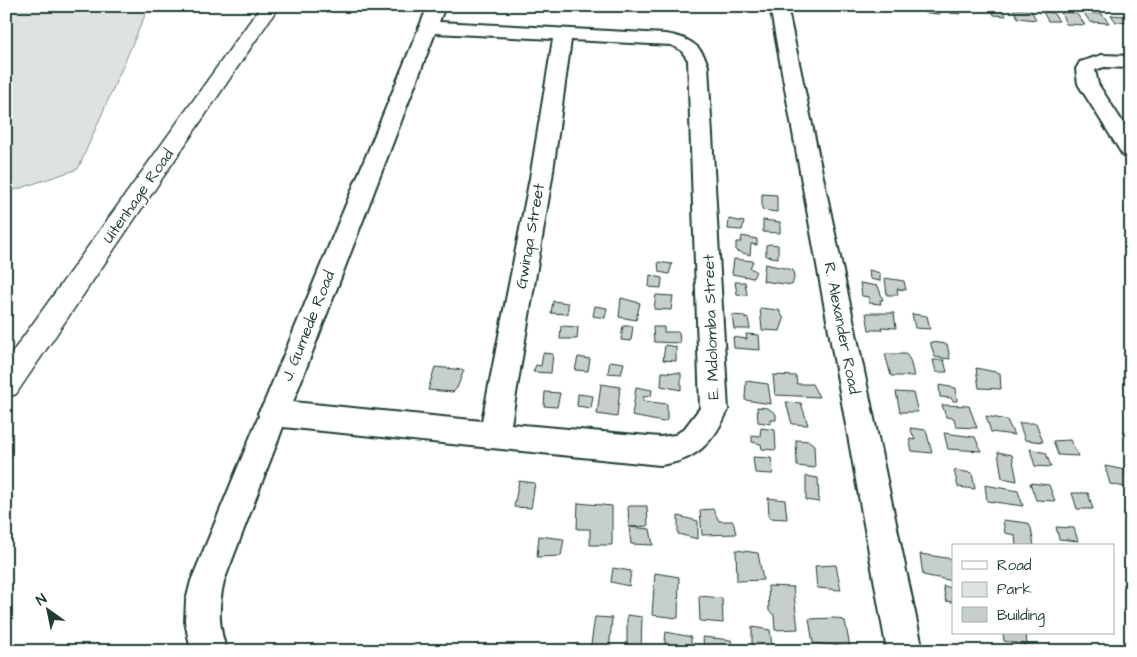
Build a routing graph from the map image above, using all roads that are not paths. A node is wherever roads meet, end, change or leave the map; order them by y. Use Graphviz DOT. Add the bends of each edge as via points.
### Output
graph roads {
  1 [pos="270,6"];
  2 [pos="778,6"];
  3 [pos="433,17"];
  4 [pos="564,35"];
  5 [pos="1131,62"];
  6 [pos="1131,152"];
  7 [pos="6,385"];
  8 [pos="272,413"];
  9 [pos="494,436"];
  10 [pos="209,651"];
  11 [pos="905,651"];
  1 -- 7 [label="main road, Uitenhage Road"];
  2 -- 11 [label="street, R. Alexander Road"];
  3 -- 4 [label="street, E. Mdolomba Street"];
  3 -- 8 [label="street, J. Gumede Road"];
  4 -- 9 [label="street, Gwinqa Street"];
  4 -- 9 [label="street, E. Mdolomba Street" via="675,40 689,46 698,57 714,410 700,436 669,451"];
  5 -- 6 [label="street" via="1102,62 1084,69 1088,84"];
  8 -- 9 [label="street, E. Mdolomba Street"];
  8 -- 10 [label="street, J. Gumede Road" via="203,593 202,633"];
}
